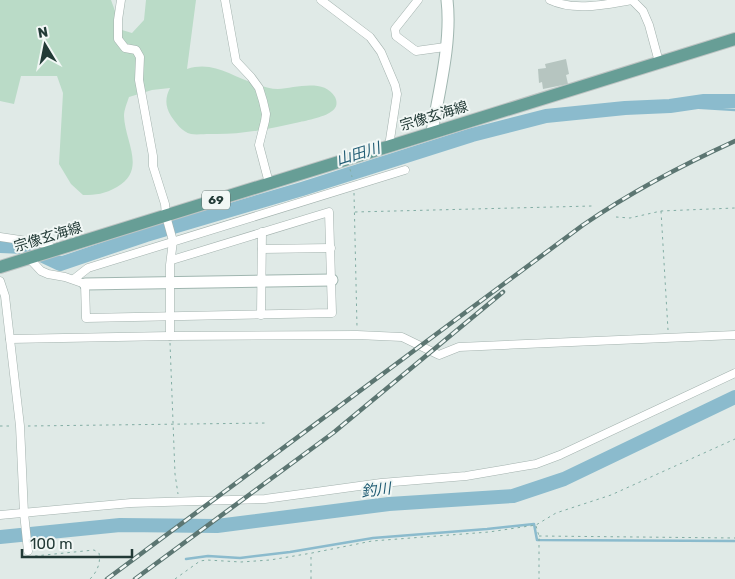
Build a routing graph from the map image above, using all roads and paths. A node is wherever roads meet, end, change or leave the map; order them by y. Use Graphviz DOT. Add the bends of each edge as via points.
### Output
graph roads {
  1 [pos="121,0"];
  2 [pos="225,0"];
  3 [pos="321,0"];
  4 [pos="418,0"];
  5 [pos="447,0"];
  6 [pos="550,0"];
  7 [pos="632,0"];
  8 [pos="735,39"];
  9 [pos="445,47"];
  10 [pos="659,62"];
  11 [pos="432,132"];
  12 [pos="389,146"];
  13 [pos="348,158"];
  14 [pos="405,170"];
  15 [pos="269,183"];
  16 [pos="354,185"];
  17 [pos="592,206"];
  18 [pos="735,208"];
  19 [pos="661,211"];
  20 [pos="354,212"];
  21 [pos="166,216"];
  22 [pos="616,217"];
  23 [pos="262,232"];
  24 [pos="0,237"];
  25 [pos="172,241"];
  26 [pos="331,248"];
  27 [pos="262,249"];
  28 [pos="55,250"];
  29 [pos="29,258"];
  30 [pos="172,260"];
  31 [pos="0,267"];
  32 [pos="332,280"];
  33 [pos="0,281"];
  34 [pos="262,281"];
  35 [pos="80,282"];
  36 [pos="171,283"];
  37 [pos="261,315"];
  38 [pos="170,316"];
  39 [pos="735,334"];
  40 [pos="357,335"];
  41 [pos="170,336"];
  42 [pos="669,337"];
  43 [pos="10,342"];
  44 [pos="0,345"];
  45 [pos="735,373"];
  46 [pos="268,423"];
  47 [pos="173,424"];
  48 [pos="0,426"];
  49 [pos="20,426"];
  50 [pos="735,439"];
  51 [pos="180,502"];
  52 [pos="24,514"];
  53 [pos="0,515"];
  54 [pos="536,525"];
  55 [pos="539,536"];
  56 [pos="735,538"];
  57 [pos="28,551"];
  58 [pos="312,553"];
  59 [pos="90,579"];
  60 [pos="176,579"];
  61 [pos="311,579"];
  62 [pos="539,579"];
  1 -- 21 [label="street" via="118,39 125,48 136,50 140,57 139,80 153,166"];
  2 -- 15 [label="street" via="236,61 251,76 263,101 265,121 259,145"];
  3 -- 12 [label="street" via="370,37 381,52 397,94"];
  4 -- 9 [label="street" via="395,29 396,36 416,51"];
  5 -- 9 [label="street"];
  6 -- 7 [label="street" via="574,6"];
  7 -- 10 [label="street" via="650,25"];
  8 -- 10 [label="main road, 宗像玄海線 / 69"];
  9 -- 11 [label="street"];
  10 -- 11 [label="main road, 宗像玄海線 / 69"];
  11 -- 12 [label="main road, 宗像玄海線 / 69"];
  12 -- 13 [label="main road, 宗像玄海線 / 69"];
  13 -- 15 [label="main road, 宗像玄海線 / 69"];
  13 -- 16 [label="path"];
  14 -- 16 [label="street"];
  15 -- 21 [label="main road, 宗像玄海線 / 69"];
  16 -- 20 [label="path"];
  16 -- 25 [label="street"];
  17 -- 20 [label="path"];
  18 -- 19 [label="path"];
  19 -- 22 [label="path" via="630,218"];
  19 -- 42 [label="path"];
  20 -- 40 [label="path"];
  21 -- 25 [label="street"];
  21 -- 28 [label="main road, 宗像玄海線 / 69"];
  23 -- 26 [label="street" via="329,212"];
  23 -- 27 [label="street"];
  23 -- 30 [label="street"];
  24 -- 28 [label="street" via="47,244"];
  25 -- 30 [label="street"];
  25 -- 35 [label="street" via="88,268"];
  26 -- 27 [label="street"];
  26 -- 32 [label="street"];
  27 -- 34 [label="street"];
  28 -- 29 [label="main road, 宗像玄海線 / 69"];
  29 -- 31 [label="main road, 宗像玄海線 / 69"];
  29 -- 35 [label="street" via="41,271"];
  30 -- 36 [label="street"];
  32 -- 34 [label="street"];
  32 -- 37 [label="street" via="332,313"];
  33 -- 43 [label="street"];
  34 -- 36 [label="street"];
  34 -- 37 [label="street"];
  35 -- 36 [label="street"];
  35 -- 38 [label="street" via="86,318"];
  36 -- 38 [label="street"];
  37 -- 38 [label="street"];
  38 -- 41 [label="street"];
  39 -- 42 [label="street"];
  40 -- 41 [label="street"];
  40 -- 42 [label="street" via="402,337 439,355 458,347"];
  41 -- 43 [label="street"];
  41 -- 47 [label="path"];
  43 -- 44 [label="street"];
  43 -- 49 [label="street"];
  45 -- 51 [label="street" via="536,464 466,476 381,483 265,499"];
  46 -- 47 [label="path"];
  47 -- 49 [label="path"];
  47 -- 51 [label="path"];
  48 -- 49 [label="path"];
  49 -- 52 [label="street"];
  50 -- 54 [label="path"];
  51 -- 52 [label="street" via="132,503"];
  52 -- 53 [label="street"];
  52 -- 57 [label="street"];
  54 -- 55 [label="path"];
  54 -- 58 [label="path" via="372,541"];
  55 -- 56 [label="path"];
  55 -- 62 [label="path"];
  57 -- 59 [label="path" via="29,556 94,550 100,558 96,573"];
  58 -- 60 [label="path" via="270,560 200,561"];
  58 -- 61 [label="path"];
}
